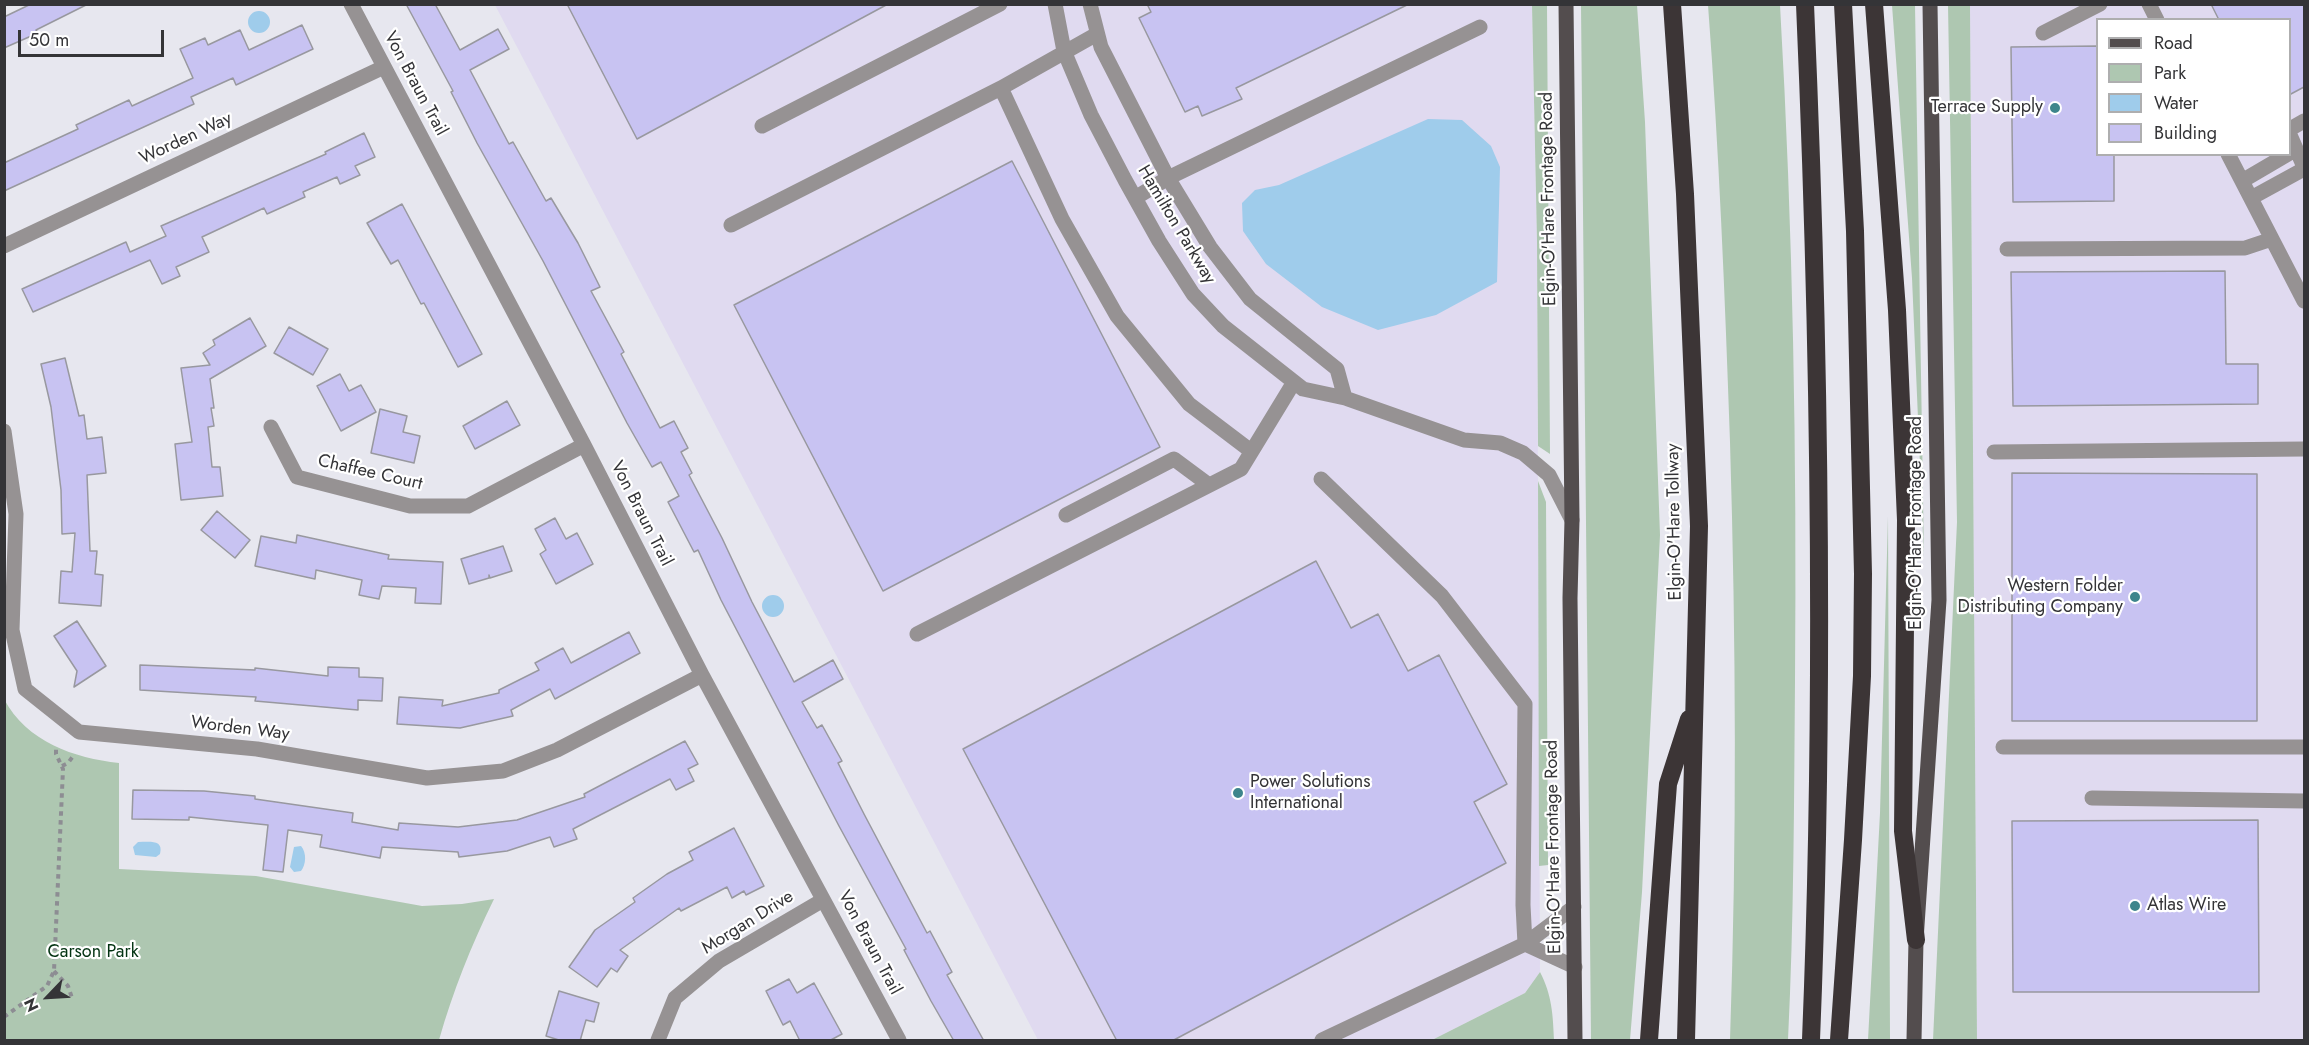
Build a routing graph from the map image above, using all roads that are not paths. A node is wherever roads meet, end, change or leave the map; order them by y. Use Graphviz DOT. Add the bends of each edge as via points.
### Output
graph roads {
  1 [pos="351,4"];
  2 [pos="1000,4"];
  3 [pos="1055,4"];
  4 [pos="1090,4"];
  5 [pos="1566,4"];
  6 [pos="1672,4"];
  7 [pos="1805,4"];
  8 [pos="1843,4"];
  9 [pos="1874,4"];
  10 [pos="1930,4"];
  11 [pos="2100,4"];
  12 [pos="2149,4"];
  13 [pos="986,8"];
  14 [pos="2156,18"];
  15 [pos="1480,27"];
  16 [pos="2043,33"];
  17 [pos="1097,34"];
  18 [pos="1064,51"];
  19 [pos="384,67"];
  20 [pos="1001,88"];
  21 [pos="762,126"];
  22 [pos="2291,152"];
  23 [pos="2229,156"];
  24 [pos="2284,156"];
  25 [pos="2304,168"];
  26 [pos="1168,178"];
  27 [pos="2242,181"];
  28 [pos="1135,198"];
  29 [pos="2251,198"];
  30 [pos="731,225"];
  31 [pos="2272,239"];
  32 [pos="4,246"];
  33 [pos="2007,249"];
  34 [pos="2304,301"];
  35 [pos="1294,382"];
  36 [pos="1345,398"];
  37 [pos="271,427"];
  38 [pos="4,431"];
  39 [pos="584,445"];
  40 [pos="2304,449"];
  41 [pos="1251,452"];
  42 [pos="1994,452"];
  43 [pos="1322,479"];
  44 [pos="1209,485"];
  45 [pos="1066,514"];
  46 [pos="1572,520"];
  47 [pos="917,634"];
  48 [pos="702,675"];
  49 [pos="1695,700"];
  50 [pos="2003,747"];
  51 [pos="2304,747"];
  52 [pos="2092,798"];
  53 [pos="2304,801"];
  54 [pos="823,900"];
  55 [pos="1574,907"];
  56 [pos="1916,940"];
  57 [pos="1525,944"];
  58 [pos="1575,967"];
  59 [pos="658,1041"];
  60 [pos="899,1041"];
  61 [pos="1322,1041"];
  62 [pos="1575,1041"];
  63 [pos="1649,1041"];
  64 [pos="1686,1041"];
  65 [pos="1811,1041"];
  66 [pos="1839,1041"];
  67 [pos="1914,1041"];
  1 -- 19 [label="street, Von Braun Trail"];
  2 -- 13 [label="street"];
  3 -- 18 [label="street, Hamilton Parkway"];
  4 -- 17 [label="street, Hamilton Parkway"];
  5 -- 46 [label="main road, Elgin-O'Hare Frontage Road"];
  6 -- 49 [label="highway, Elgin-O'Hare Tollway" via="1685,194 1699,526"];
  7 -- 65 [label="highway" via="1815,230 1819,519"];
  8 -- 66 [label="highway" via="1855,231 1863,574 1857,758"];
  9 -- 56 [label="highway" via="1898,334 1906,520 1903,831"];
  10 -- 56 [label="main road, Elgin-O'Hare Frontage Road" via="1939,600"];
  11 -- 16 [label="street"];
  12 -- 14 [label="street"];
  13 -- 21 [label="street"];
  15 -- 26 [label="street"];
  17 -- 18 [label="street"];
  17 -- 26 [label="street, Hamilton Parkway"];
  18 -- 20 [label="street"];
  18 -- 28 [label="street, Hamilton Parkway" via="1091,115"];
  19 -- 32 [label="street, Worden Way"];
  19 -- 39 [label="street, Von Braun Trail"];
  20 -- 30 [label="street"];
  20 -- 41 [label="street" via="1062,219 1117,316 1190,404"];
  22 -- 25 [label="street"];
  23 -- 27 [label="street"];
  24 -- 27 [label="street"];
  25 -- 29 [label="street"];
  26 -- 28 [label="street"];
  26 -- 36 [label="street, Hamilton Parkway" via="1210,247 1250,299 1337,369"];
  27 -- 29 [label="street"];
  28 -- 35 [label="street, Hamilton Parkway" via="1193,294 1223,326"];
  29 -- 31 [label="street"];
  31 -- 33 [label="street" via="2245,248"];
  31 -- 34 [label="street"];
  35 -- 36 [label="street, Hamilton Parkway" via="1303,389"];
  35 -- 41 [label="street"];
  36 -- 46 [label="street, Hamilton Parkway" via="1464,440 1500,443 1523,453 1549,475"];
  37 -- 39 [label="street, Chaffee Court" via="297,477 410,506 468,506"];
  38 -- 48 [label="street, Worden Way" via="16,514 12,630 25,689 79,732 257,749 427,778 449,776 503,771 557,750"];
  39 -- 48 [label="street, Von Braun Trail"];
  40 -- 42 [label="street"];
  41 -- 44 [label="street" via="1241,469"];
  43 -- 57 [label="street" via="1442,596 1526,704"];
  44 -- 45 [label="street" via="1174,459"];
  44 -- 47 [label="street"];
  46 -- 55 [label="main road, Elgin-O'Hare Frontage Road"];
  48 -- 54 [label="street, Von Braun Trail"];
  49 -- 63 [label="highway" via="1668,784"];
  49 -- 64 [label="highway, Elgin-O'Hare Tollway"];
  50 -- 51 [label="street"];
  52 -- 53 [label="street"];
  54 -- 59 [label="street, Morgan Drive" via="719,961 675,998"];
  54 -- 60 [label="street, Von Braun Trail"];
  55 -- 57 [label="street"];
  55 -- 58 [label="main road, Elgin-O'Hare Frontage Road"];
  56 -- 67 [label="main road, Elgin-O'Hare Frontage Road"];
  57 -- 58 [label="street"];
  57 -- 61 [label="street"];
  58 -- 62 [label="main road, Elgin-O'Hare Frontage Road"];
}
